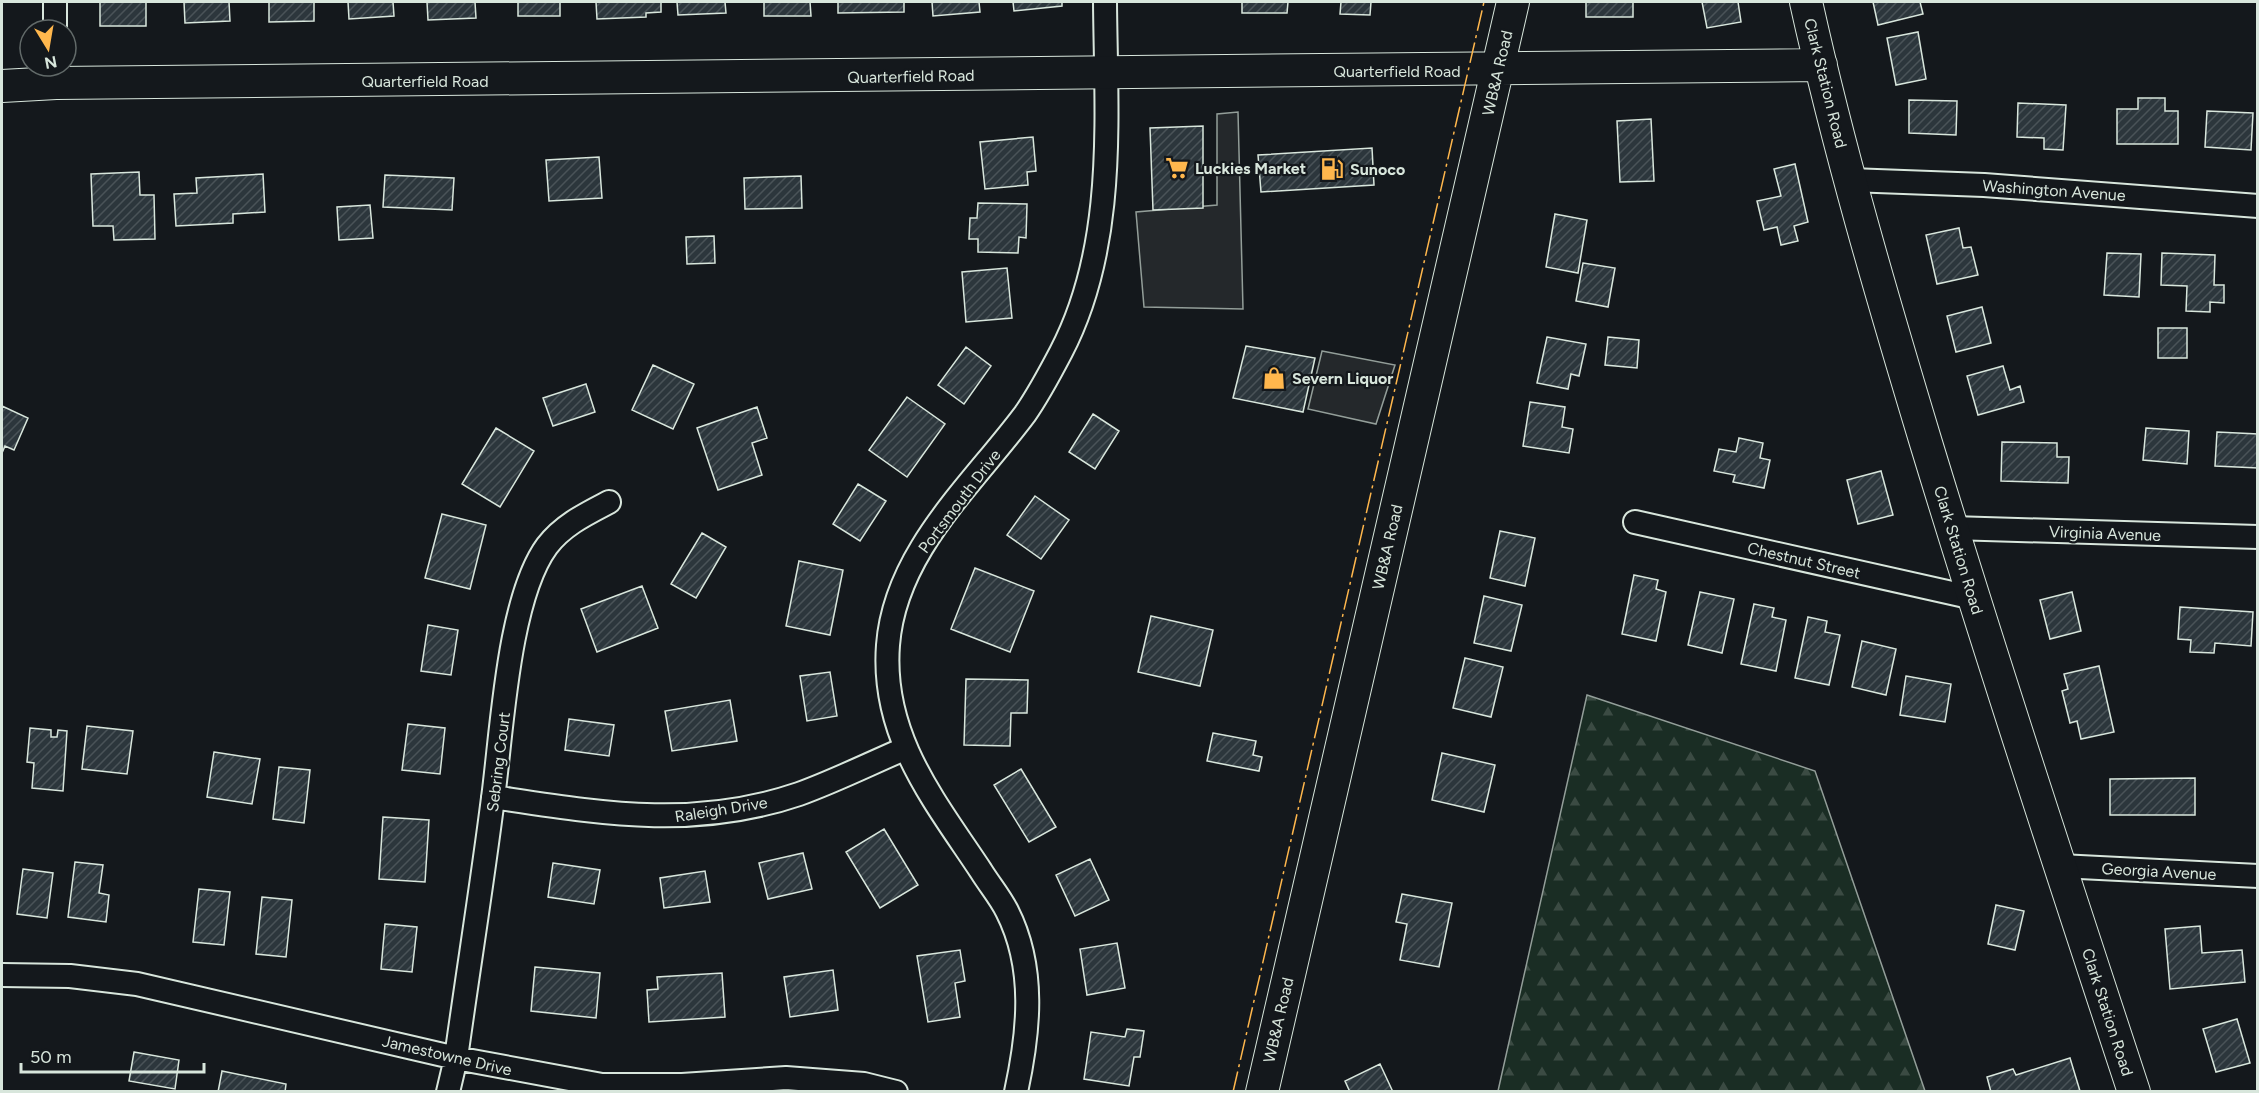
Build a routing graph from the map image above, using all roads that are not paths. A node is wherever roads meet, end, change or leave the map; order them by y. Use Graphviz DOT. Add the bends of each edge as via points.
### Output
graph roads {
  1 [pos="55,2"];
  2 [pos="1104,2"];
  3 [pos="1513,2"];
  4 [pos="1806,2"];
  5 [pos="55,18"];
  6 [pos="1821,65"];
  7 [pos="1498,70"];
  8 [pos="1105,73"];
  9 [pos="78,74"];
  10 [pos="38,78"];
  11 [pos="2,86"];
  12 [pos="1850,180"];
  13 [pos="2258,206"];
  14 [pos="609,502"];
  15 [pos="1635,522"];
  16 [pos="1952,528"];
  17 [pos="2258,537"];
  18 [pos="1974,598"];
  19 [pos="904,749"];
  20 [pos="493,797"];
  21 [pos="2060,866"];
  22 [pos="2258,876"];
  23 [pos="2,975"];
  24 [pos="456,1058"];
  25 [pos="448,1092"];
  26 [pos="896,1092"];
  27 [pos="1016,1092"];
  28 [pos="1262,1092"];
  29 [pos="2134,1092"];
  1 -- 5 [label="street"];
  2 -- 8 [label="street, Portsmouth Drive"];
  3 -- 7 [label="street, WB&A Road"];
  4 -- 6 [label="street, Clark Station Road"];
  6 -- 7 [label="street, Quarterfield Road"];
  6 -- 12 [label="street, Clark Station Road"];
  7 -- 8 [label="street, Quarterfield Road"];
  7 -- 28 [label="street, WB&A Road"];
  8 -- 9 [label="street, Quarterfield Road"];
  8 -- 19 [label="street, Portsmouth Drive" via="1100,229 1079,309 1063,348 1026,412 924,542 893,612 888,678"];
  10 -- 11 [label="street, Quarterfield Road"];
  12 -- 13 [label="street, Washington Avenue" via="1984,185"];
  12 -- 16 [label="street, Clark Station Road"];
  14 -- 20 [label="street, Sebring Court" via="566,526 546,548 531,579 510,664"];
  15 -- 18 [label="street, Chestnut Street"];
  16 -- 17 [label="street, Virginia Avenue"];
  16 -- 18 [label="street, Clark Station Road"];
  18 -- 21 [label="street, Clark Station Road"];
  19 -- 20 [label="street, Raleigh Drive" via="800,794 703,815 654,818"];
  19 -- 27 [label="street, Portsmouth Drive" via="919,779 1008,912 1020,950 1028,1020"];
  20 -- 24 [label="street, Sebring Court"];
  21 -- 22 [label="street, Georgia Avenue"];
  21 -- 29 [label="street, Clark Station Road"];
  23 -- 24 [label="street, Jamestowne Drive" via="70,976 137,984"];
  24 -- 25 [label="street, Sebring Court"];
  24 -- 26 [label="street, Jamestowne Drive" via="602,1085 682,1085 786,1078 864,1084"];
}
